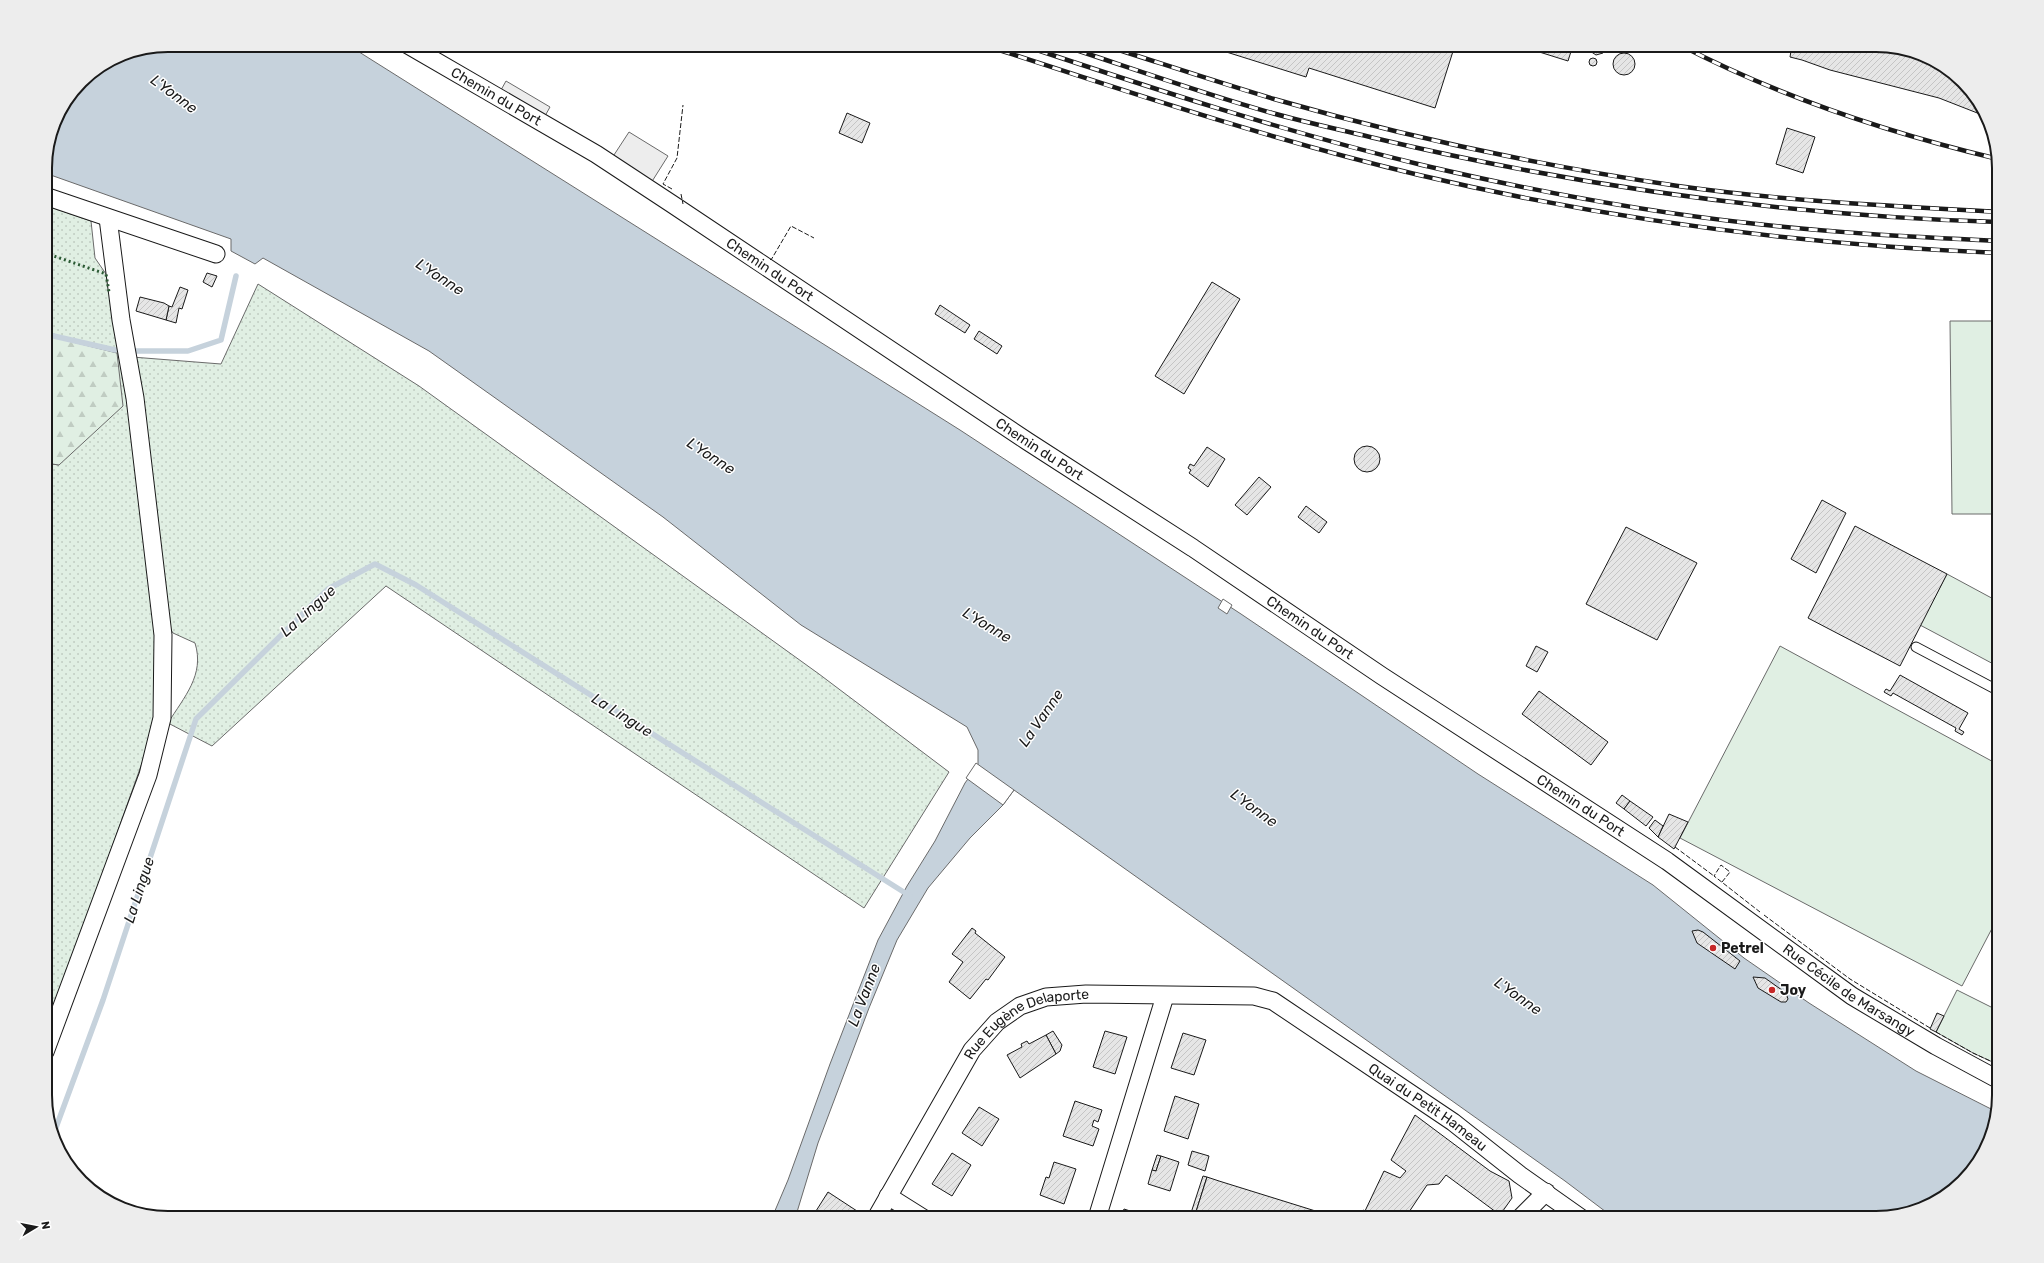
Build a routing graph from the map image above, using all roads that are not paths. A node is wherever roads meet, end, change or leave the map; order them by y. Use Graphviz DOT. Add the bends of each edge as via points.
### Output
graph roads {
  1 [pos="420,52"];
  2 [pos="52,198"];
  3 [pos="108,218"];
  4 [pos="216,254"];
  5 [pos="1916,647"];
  6 [pos="1992,687"];
  7 [pos="1666,861"];
  8 [pos="1165,996"];
  9 [pos="1272,1001"];
  10 [pos="52,1028"];
  11 [pos="1992,1076"];
  12 [pos="1546,1192"];
  13 [pos="888,1196"];
  14 [pos="880,1211"];
  15 [pos="912,1211"];
  16 [pos="1099,1211"];
  17 [pos="1527,1211"];
  18 [pos="1572,1211"];
  1 -- 7 [label="street, Chemin du Port" via="596,154 1027,441 1193,548 1382,676"];
  2 -- 3 [label="street"];
  3 -- 4 [label="street"];
  3 -- 10 [label="street" via="121,320 135,398 163,635 162,718 148,775"];
  5 -- 6 [label="lane"];
  7 -- 11 [label="street, Rue Cécile de Marsangy" via="1852,996"];
  8 -- 9 [label="street, Rue Eugène Delaporte" via="1254,996"];
  8 -- 13 [label="street, Rue Eugène Delaporte" via="1086,994 1046,997 1020,1006 997,1022 972,1050"];
  8 -- 16 [label="street"];
  9 -- 12 [label="street, Quai du Petit Hameau" via="1453,1122 1520,1175"];
  12 -- 17 [label="street"];
  12 -- 18 [label="street, Quai du Petit Hameau"];
  13 -- 14 [label="street, Rue Eugène Delaporte"];
  13 -- 15 [label="street"];
}
